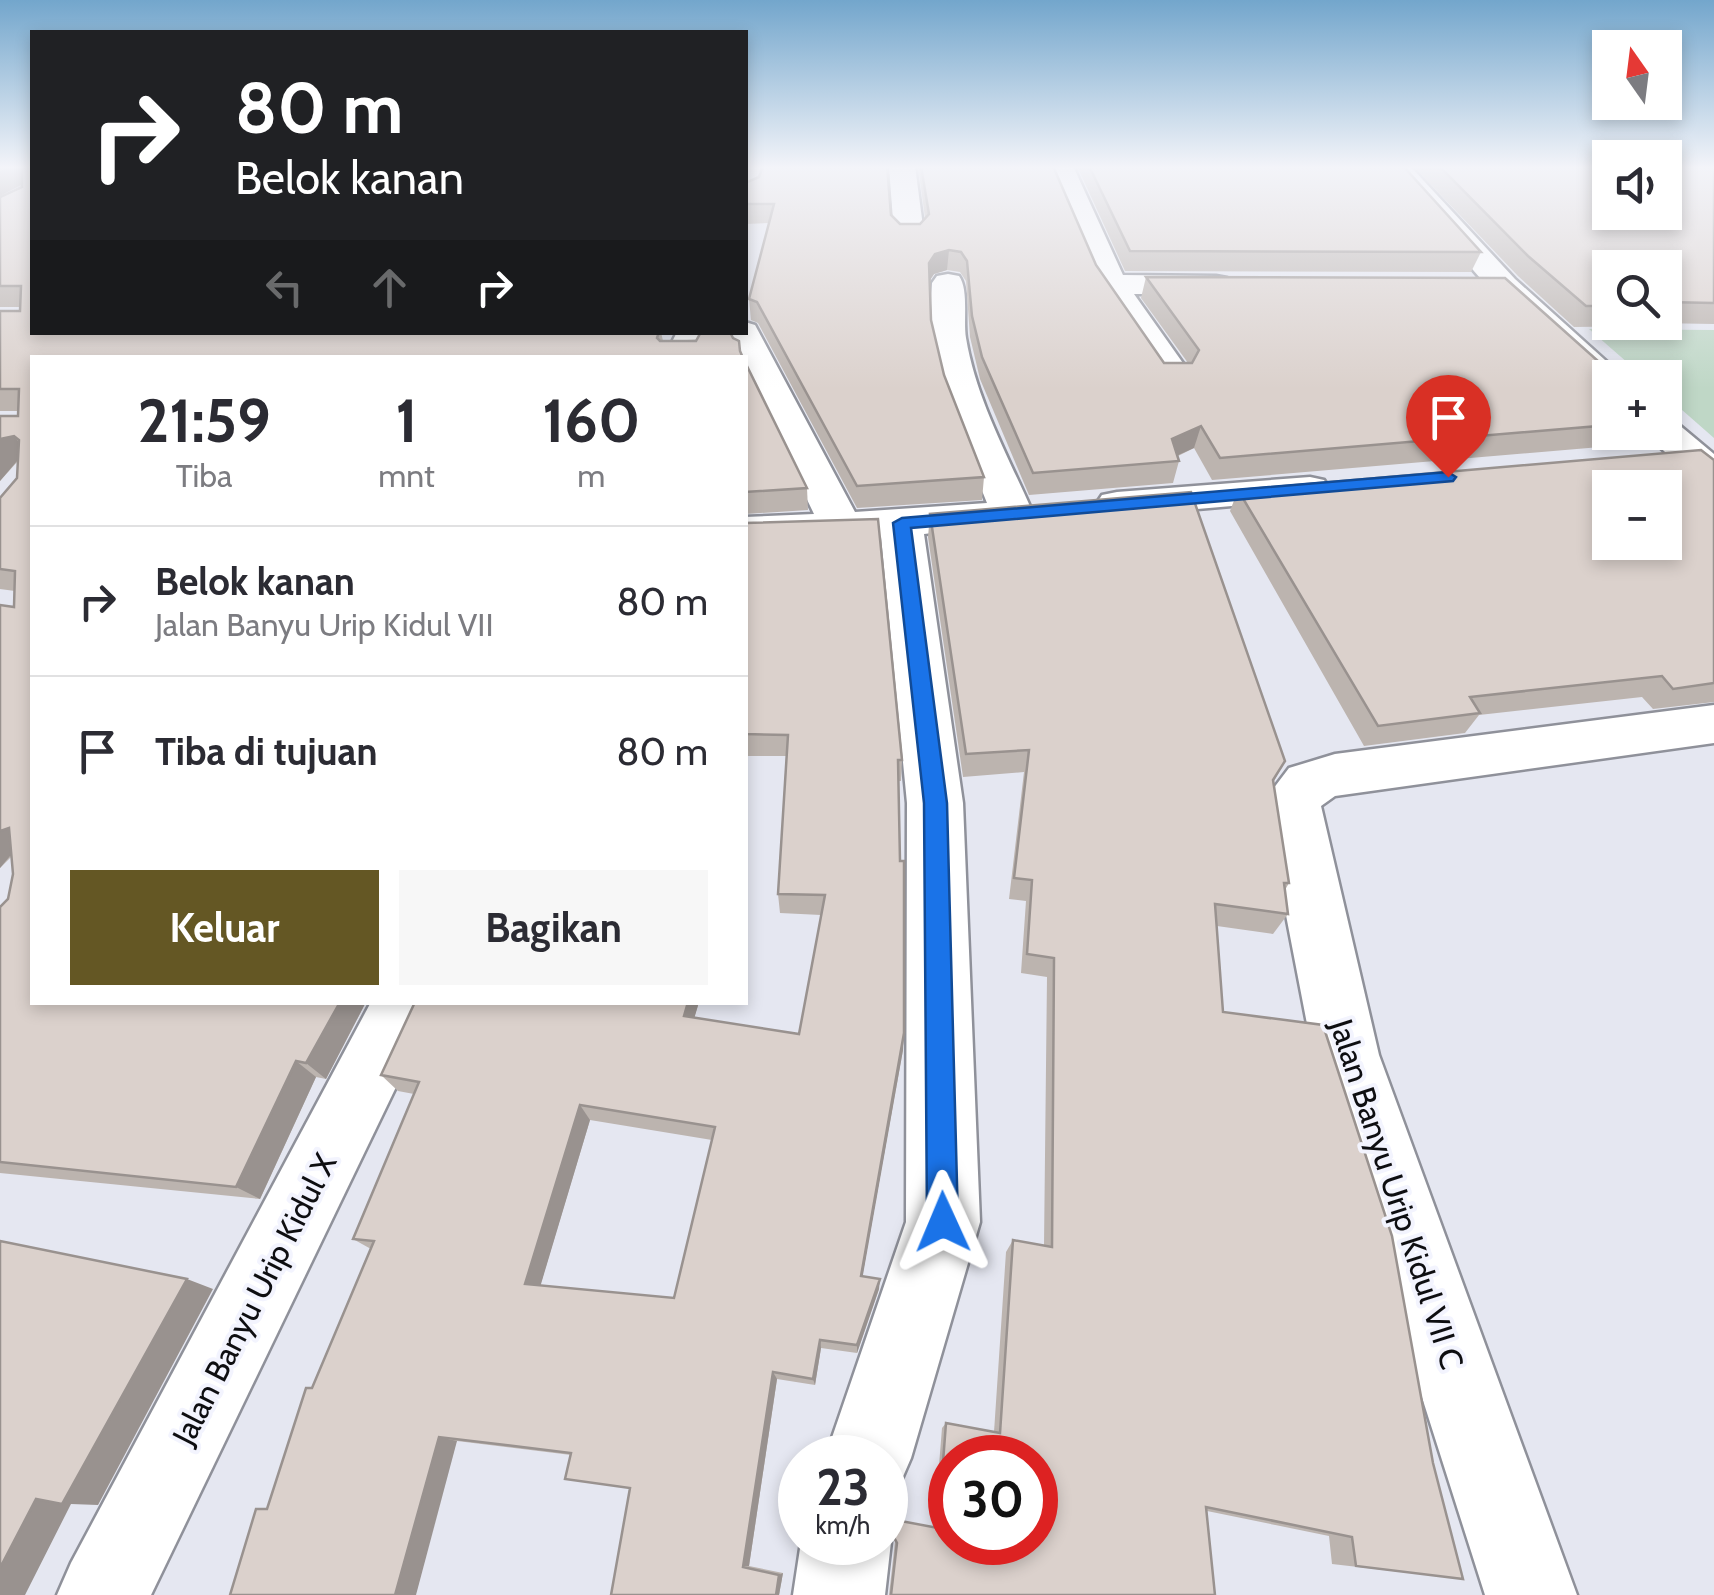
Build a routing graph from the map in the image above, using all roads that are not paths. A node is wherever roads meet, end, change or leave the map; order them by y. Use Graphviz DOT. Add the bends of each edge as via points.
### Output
graph roads {
  1 [pos="1093,240"];
  2 [pos="1463,240"];
  3 [pos="948,283"];
  4 [pos="1112,284"];
  5 [pos="1245,285"];
  6 [pos="1456,286"];
  7 [pos="1504,286"];
  8 [pos="745,335"];
  9 [pos="1592,366"];
  10 [pos="1172,374"];
  11 [pos="1348,486"];
  12 [pos="1045,510"];
  13 [pos="871,525"];
  14 [pos="748,530"];
  15 [pos="1714,724"];
  16 [pos="403,1005"];
  17 [pos="875,1435"];
  18 [pos="843,1565"];
  19 [pos="103,1595"];
  20 [pos="839,1595"];
  21 [pos="1531,1595"];
  1 -- 4 [label="street"];
  2 -- 7 [label="street"];
  3 -- 12 [label="street" via="944,303 953,361"];
  4 -- 5 [label="street"];
  4 -- 10 [label="street"];
  6 -- 7 [label="street"];
  7 -- 9 [label="street"];
  8 -- 13 [label="street"];
  11 -- 12 [label="street"];
  12 -- 13 [label="street"];
  13 -- 14 [label="street"];
  13 -- 17 [label="street" via="935,803 943,1222"];
  15 -- 21 [label="street, Jalan Banyu Urip Kidul VII C" via="1335,775 1308,783 1292,802 1346,1055"];
  16 -- 19 [label="street, Jalan Banyu Urip Kidul X"];
  18 -- 20 [label="street"];
}
